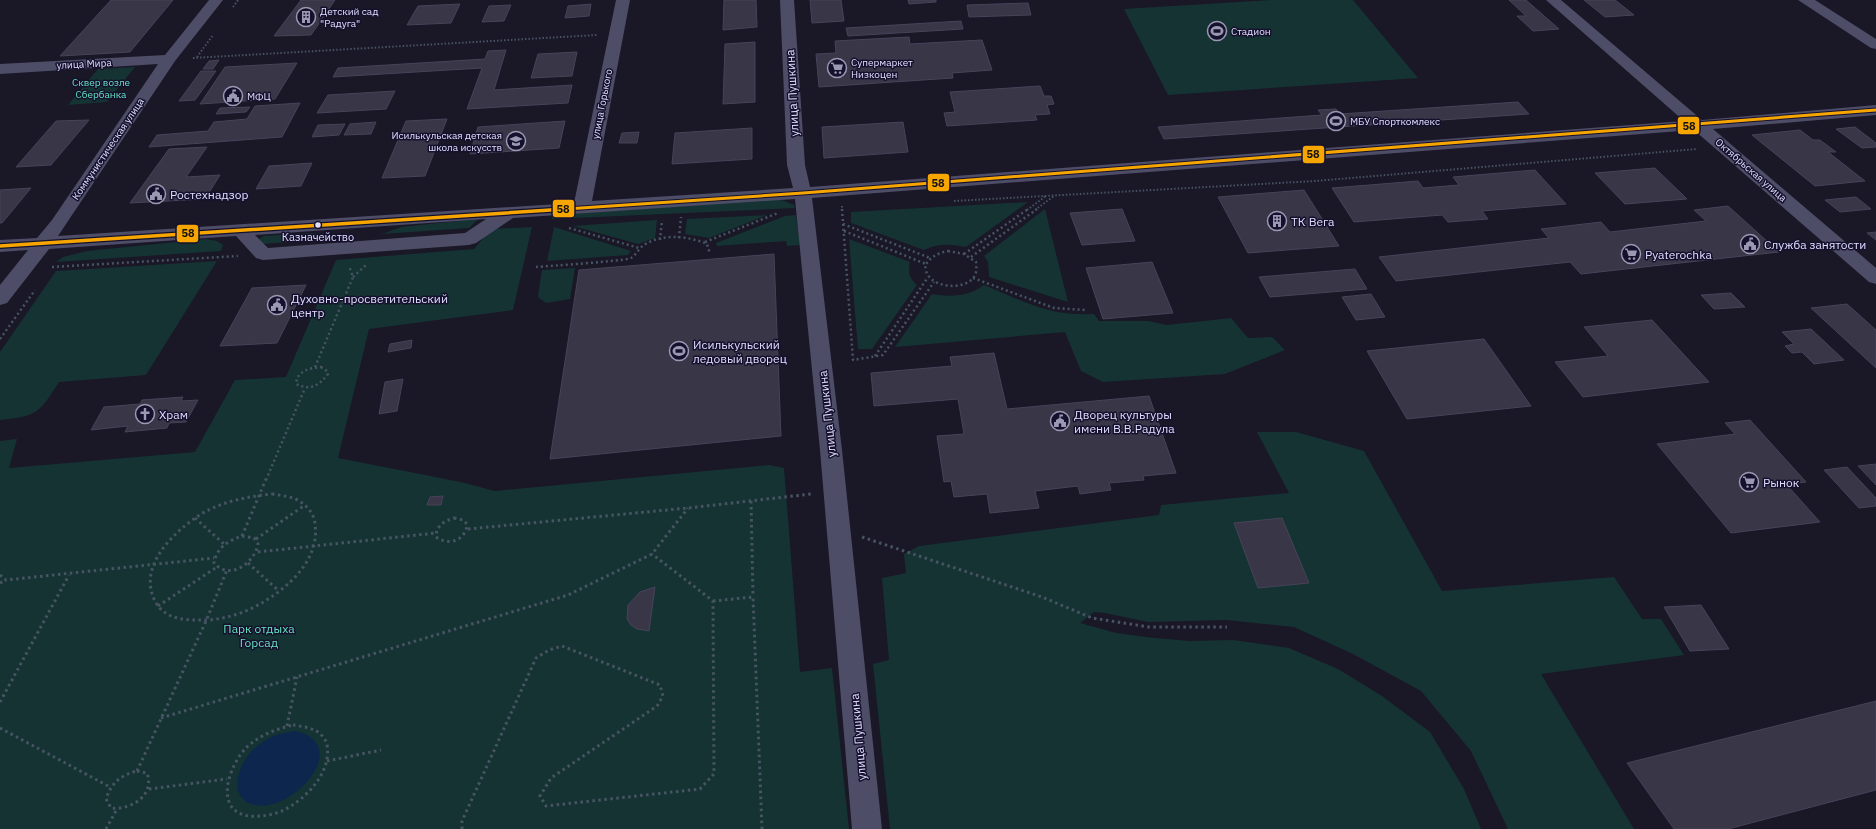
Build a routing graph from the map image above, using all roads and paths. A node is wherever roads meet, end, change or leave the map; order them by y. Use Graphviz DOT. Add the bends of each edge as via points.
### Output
graph roads {
  1 [pos="216,0"];
  2 [pos="623,0"];
  3 [pos="787,0"];
  4 [pos="1553,0"];
  5 [pos="1805,0"];
  6 [pos="616,34"];
  7 [pos="1876,45"];
  8 [pos="169,59"];
  9 [pos="0,69"];
  10 [pos="1876,110"];
  11 [pos="1698,125"];
  12 [pos="1724,147"];
  13 [pos="841,190"];
  14 [pos="1046,196"];
  15 [pos="1055,196"];
  16 [pos="951,201"];
  17 [pos="798,204"];
  18 [pos="842,207"];
  19 [pos="848,207"];
  20 [pos="582,208"];
  21 [pos="771,211"];
  22 [pos="509,212"];
  23 [pos="675,215"];
  24 [pos="662,216"];
  25 [pos="843,224"];
  26 [pos="567,227"];
  27 [pos="240,230"];
  28 [pos="844,231"];
  29 [pos="680,238"];
  30 [pos="660,240"];
  31 [pos="42,242"];
  32 [pos="704,242"];
  33 [pos="0,246"];
  34 [pos="344,248"];
  35 [pos="639,248"];
  36 [pos="263,254"];
  37 [pos="710,254"];
  38 [pos="964,254"];
  39 [pos="971,257"];
  40 [pos="930,258"];
  41 [pos="926,264"];
  42 [pos="536,267"];
  43 [pos="48,272"];
  44 [pos="928,277"];
  45 [pos="973,278"];
  46 [pos="1876,278"];
  47 [pos="934,282"];
  48 [pos="39,284"];
  49 [pos="0,298"];
  50 [pos="1086,310"];
  51 [pos="0,339"];
  52 [pos="875,356"];
  53 [pos="316,367"];
  54 [pos="305,388"];
  55 [pos="835,492"];
  56 [pos="260,495"];
  57 [pos="751,501"];
  58 [pos="305,505"];
  59 [pos="688,508"];
  60 [pos="195,518"];
  61 [pos="468,529"];
  62 [pos="838,529"];
  63 [pos="436,533"];
  64 [pos="242,536"];
  65 [pos="256,539"];
  66 [pos="224,544"];
  67 [pos="314,546"];
  68 [pos="258,552"];
  69 [pos="652,554"];
  70 [pos="214,558"];
  71 [pos="248,563"];
  72 [pos="154,564"];
  73 [pos="217,566"];
  74 [pos="227,570"];
  75 [pos="70,574"];
  76 [pos="0,575"];
  77 [pos="6,580"];
  78 [pos="0,583"];
  79 [pos="279,591"];
  80 [pos="753,597"];
  81 [pos="713,601"];
  82 [pos="158,606"];
  83 [pos="206,621"];
  84 [pos="1227,627"];
  85 [pos="297,677"];
  86 [pos="0,702"];
  87 [pos="161,718"];
  88 [pos="287,726"];
  89 [pos="0,728"];
  90 [pos="381,750"];
  91 [pos="327,761"];
  92 [pos="137,771"];
  93 [pos="227,779"];
  94 [pos="110,787"];
  95 [pos="149,789"];
  96 [pos="117,810"];
  97 [pos="106,829"];
  98 [pos="462,829"];
  99 [pos="762,829"];
  100 [pos="867,829"];
  1 -- 8 [label="street, Коммунистическая улица"];
  2 -- 6 [label="street, улица Горького"];
  3 -- 17 [label="street, улица Пушкина"];
  4 -- 11 [label="street, Октябрьская улица"];
  5 -- 7 [label="street"];
  6 -- 8 [label="path"];
  6 -- 20 [label="street, улица Горького"];
  8 -- 9 [label="street, улица Мира"];
  8 -- 31 [label="street, Коммунистическая улица" via="58,224"];
  10 -- 11 [label="street"];
  11 -- 12 [label="street, Октябрьская улица"];
  11 -- 13 [label="street"];
  12 -- 15 [label="path" via="1315,181"];
  12 -- 46 [label="street, Октябрьская улица"];
  13 -- 17 [label="street"];
  13 -- 18 [label="path"];
  14 -- 15 [label="path"];
  14 -- 16 [label="path"];
  14 -- 38 [label="path"];
  15 -- 39 [label="path"];
  17 -- 18 [label="path"];
  17 -- 20 [label="street"];
  17 -- 21 [label="path"];
  17 -- 32 [label="path"];
  17 -- 55 [label="street, улица Пушкина"];
  18 -- 19 [label="path"];
  18 -- 25 [label="path"];
  20 -- 22 [label="street"];
  22 -- 27 [label="street"];
  22 -- 34 [label="street" via="469,239"];
  23 -- 29 [label="path" via="681,215"];
  24 -- 30 [label="path"];
  25 -- 28 [label="path"];
  25 -- 40 [label="path"];
  26 -- 35 [label="path"];
  27 -- 31 [label="street"];
  27 -- 36 [label="street"];
  28 -- 41 [label="path"];
  28 -- 52 [label="path" via="853,360"];
  29 -- 30 [label="path"];
  29 -- 32 [label="path"];
  30 -- 35 [label="path"];
  31 -- 33 [label="street"];
  31 -- 49 [label="street, Коммунистическая улица"];
  32 -- 37 [label="path" via="708,244"];
  34 -- 36 [label="street"];
  34 -- 53 [label="path" via="353,277"];
  35 -- 42 [label="path" via="631,258"];
  36 -- 43 [label="path" via="52,266"];
  38 -- 39 [label="path"];
  38 -- 40 [label="path" via="948,251"];
  39 -- 45 [label="path" via="978,268"];
  40 -- 41 [label="path"];
  41 -- 44 [label="path" via="925,272"];
  44 -- 47 [label="path"];
  44 -- 52 [label="path"];
  45 -- 47 [label="path" via="959,285 950,286"];
  45 -- 50 [label="path" via="1054,308"];
  47 -- 52 [label="path" via="883,354"];
  48 -- 51 [label="path"];
  53 -- 54 [label="path" via="304,370 297,377 296,384"];
  53 -- 54 [label="path" via="325,368 326,377 320,384"];
  54 -- 56 [label="path"];
  55 -- 57 [label="path"];
  55 -- 62 [label="street, улица Пушкина"];
  56 -- 58 [label="path" via="272,494 293,498"];
  56 -- 60 [label="path" via="247,496 220,505"];
  56 -- 64 [label="path"];
  57 -- 59 [label="path"];
  57 -- 80 [label="path"];
  58 -- 65 [label="path"];
  58 -- 67 [label="path" via="313,514 317,526"];
  59 -- 61 [label="path"];
  59 -- 69 [label="path"];
  60 -- 66 [label="path"];
  60 -- 72 [label="path" via="173,536 157,556"];
  61 -- 63 [label="path" via="462,537 447,543 439,540"];
  61 -- 63 [label="path" via="463,519 454,518 444,522"];
  62 -- 84 [label="path" via="1027,592 1092,618 1149,627"];
  62 -- 100 [label="street, улица Пушкина"];
  63 -- 67 [label="path"];
  64 -- 65 [label="path"];
  64 -- 66 [label="path"];
  65 -- 68 [label="path"];
  66 -- 70 [label="path"];
  67 -- 68 [label="path"];
  67 -- 79 [label="path" via="301,571"];
  68 -- 71 [label="path"];
  69 -- 81 [label="path"];
  69 -- 85 [label="path" via="568,594"];
  70 -- 72 [label="path"];
  70 -- 73 [label="path"];
  71 -- 74 [label="path"];
  71 -- 79 [label="path"];
  72 -- 75 [label="path"];
  72 -- 82 [label="path" via="149,577 150,596"];
  73 -- 74 [label="path"];
  73 -- 82 [label="path"];
  74 -- 83 [label="path"];
  75 -- 77 [label="path"];
  75 -- 86 [label="path"];
  76 -- 77 [label="path"];
  77 -- 78 [label="path"];
  79 -- 83 [label="path" via="248,610 227,618"];
  80 -- 81 [label="path"];
  80 -- 99 [label="path"];
  81 -- 98 [label="path" via="714,774 700,789 546,806 540,796 552,778 657,706 663,696 660,685 562,646 536,658 462,821"];
  82 -- 83 [label="path" via="161,611 181,620"];
  83 -- 87 [label="path"];
  85 -- 87 [label="path"];
  85 -- 88 [label="path"];
  87 -- 92 [label="path"];
  88 -- 91 [label="path" via="308,726 319,731 326,741 329,754"];
  88 -- 93 [label="path" via="260,737 245,749 233,764"];
  89 -- 94 [label="path"];
  90 -- 91 [label="path"];
  91 -- 93 [label="path" via="316,784 303,798 287,809 270,815 254,817 240,814 230,805 226,794"];
  92 -- 94 [label="path" via="122,776"];
  92 -- 95 [label="path" via="147,773"];
  93 -- 95 [label="path"];
  94 -- 96 [label="path" via="106,800 111,808"];
  95 -- 96 [label="path" via="131,806"];
  96 -- 97 [label="path"];
}
